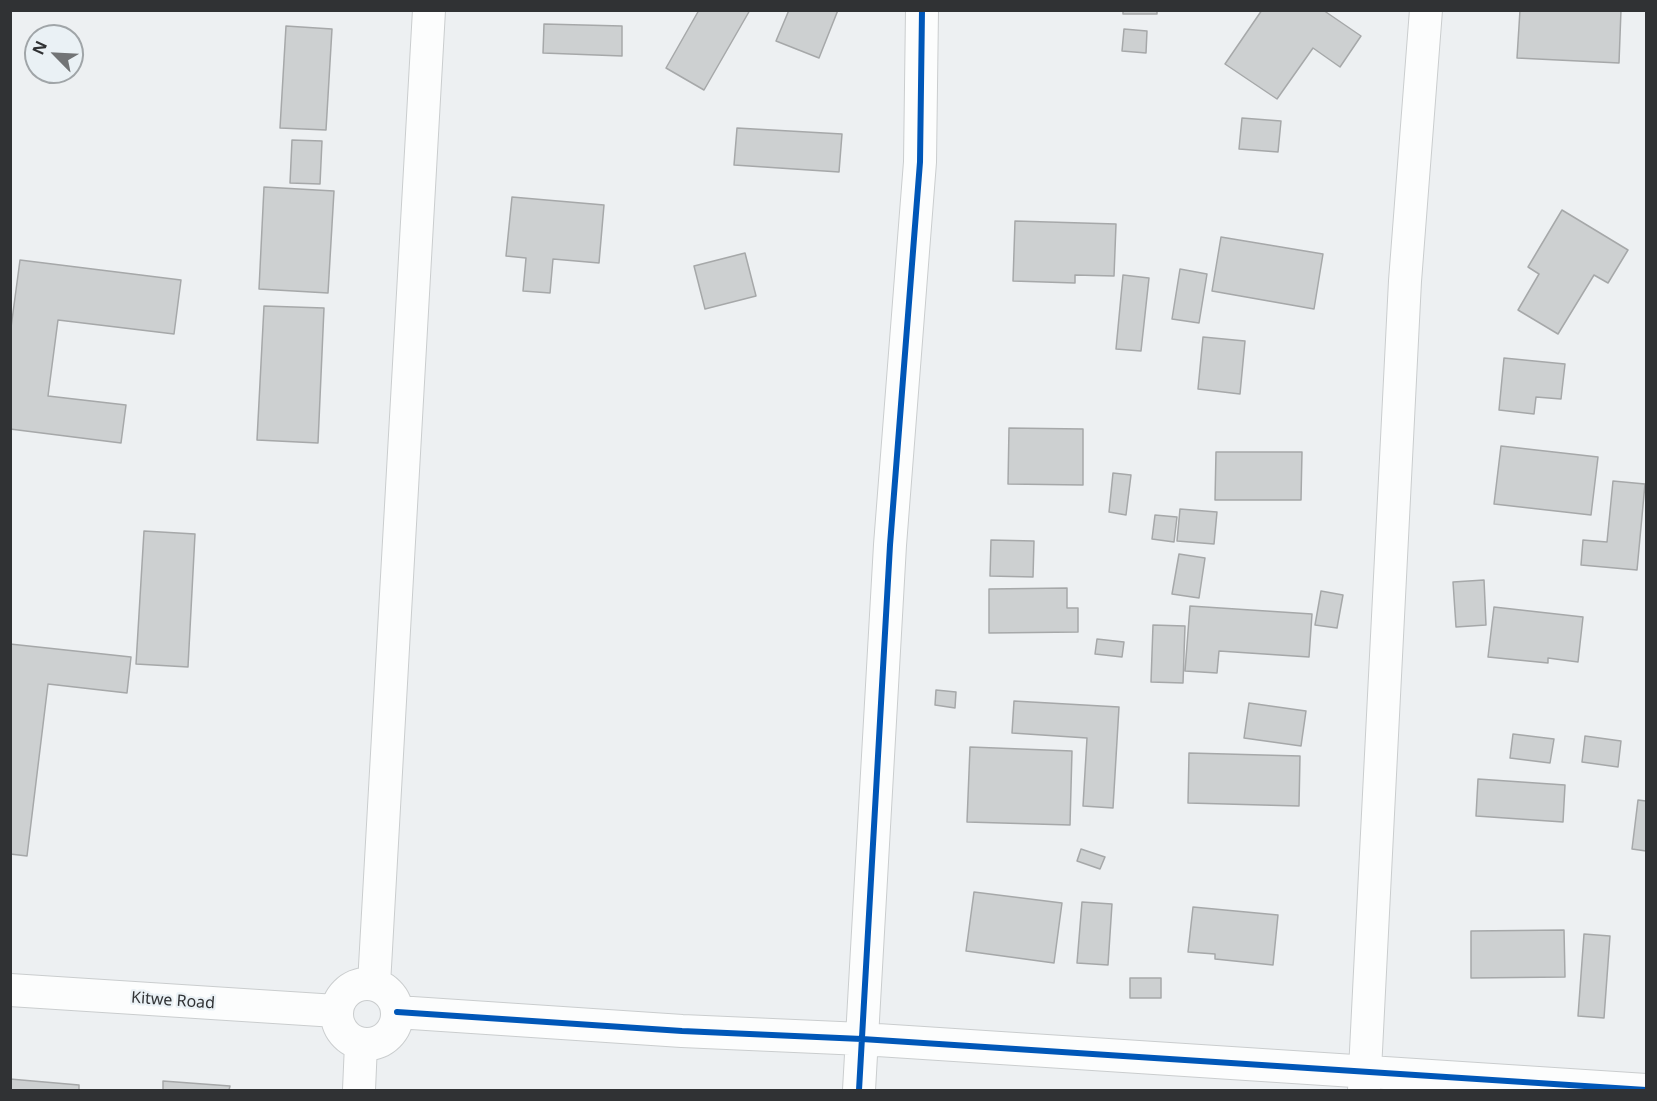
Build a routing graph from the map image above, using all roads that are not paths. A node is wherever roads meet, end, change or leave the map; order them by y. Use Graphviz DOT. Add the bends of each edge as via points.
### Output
graph roads {
  1 [pos="429,10"];
  2 [pos="922,10"];
  3 [pos="1426,10"];
  4 [pos="374,984"];
  5 [pos="10,990"];
  6 [pos="336,1011"];
  7 [pos="398,1012"];
  8 [pos="862,1039"];
  9 [pos="361,1044"];
  10 [pos="1365,1081"];
  11 [pos="359,1090"];
  12 [pos="859,1090"];
  13 [pos="1647,1090"];
  1 -- 4 [label="street"];
  2 -- 8 [label="street" via="920,162 890,545"];
  3 -- 10 [label="street" via="1405,281"];
  4 -- 6 [label="street" via="353,986 339,1001"];
  4 -- 7 [label="street" via="394,999"];
  5 -- 6 [label="street, Kitwe Road"];
  6 -- 9 [label="street" via="342,1032"];
  7 -- 8 [label="street"];
  7 -- 9 [label="street" via="391,1033 372,1044"];
  8 -- 10 [label="street"];
  8 -- 12 [label="street"];
  9 -- 11 [label="street"];
  10 -- 13 [label="street"];
}
